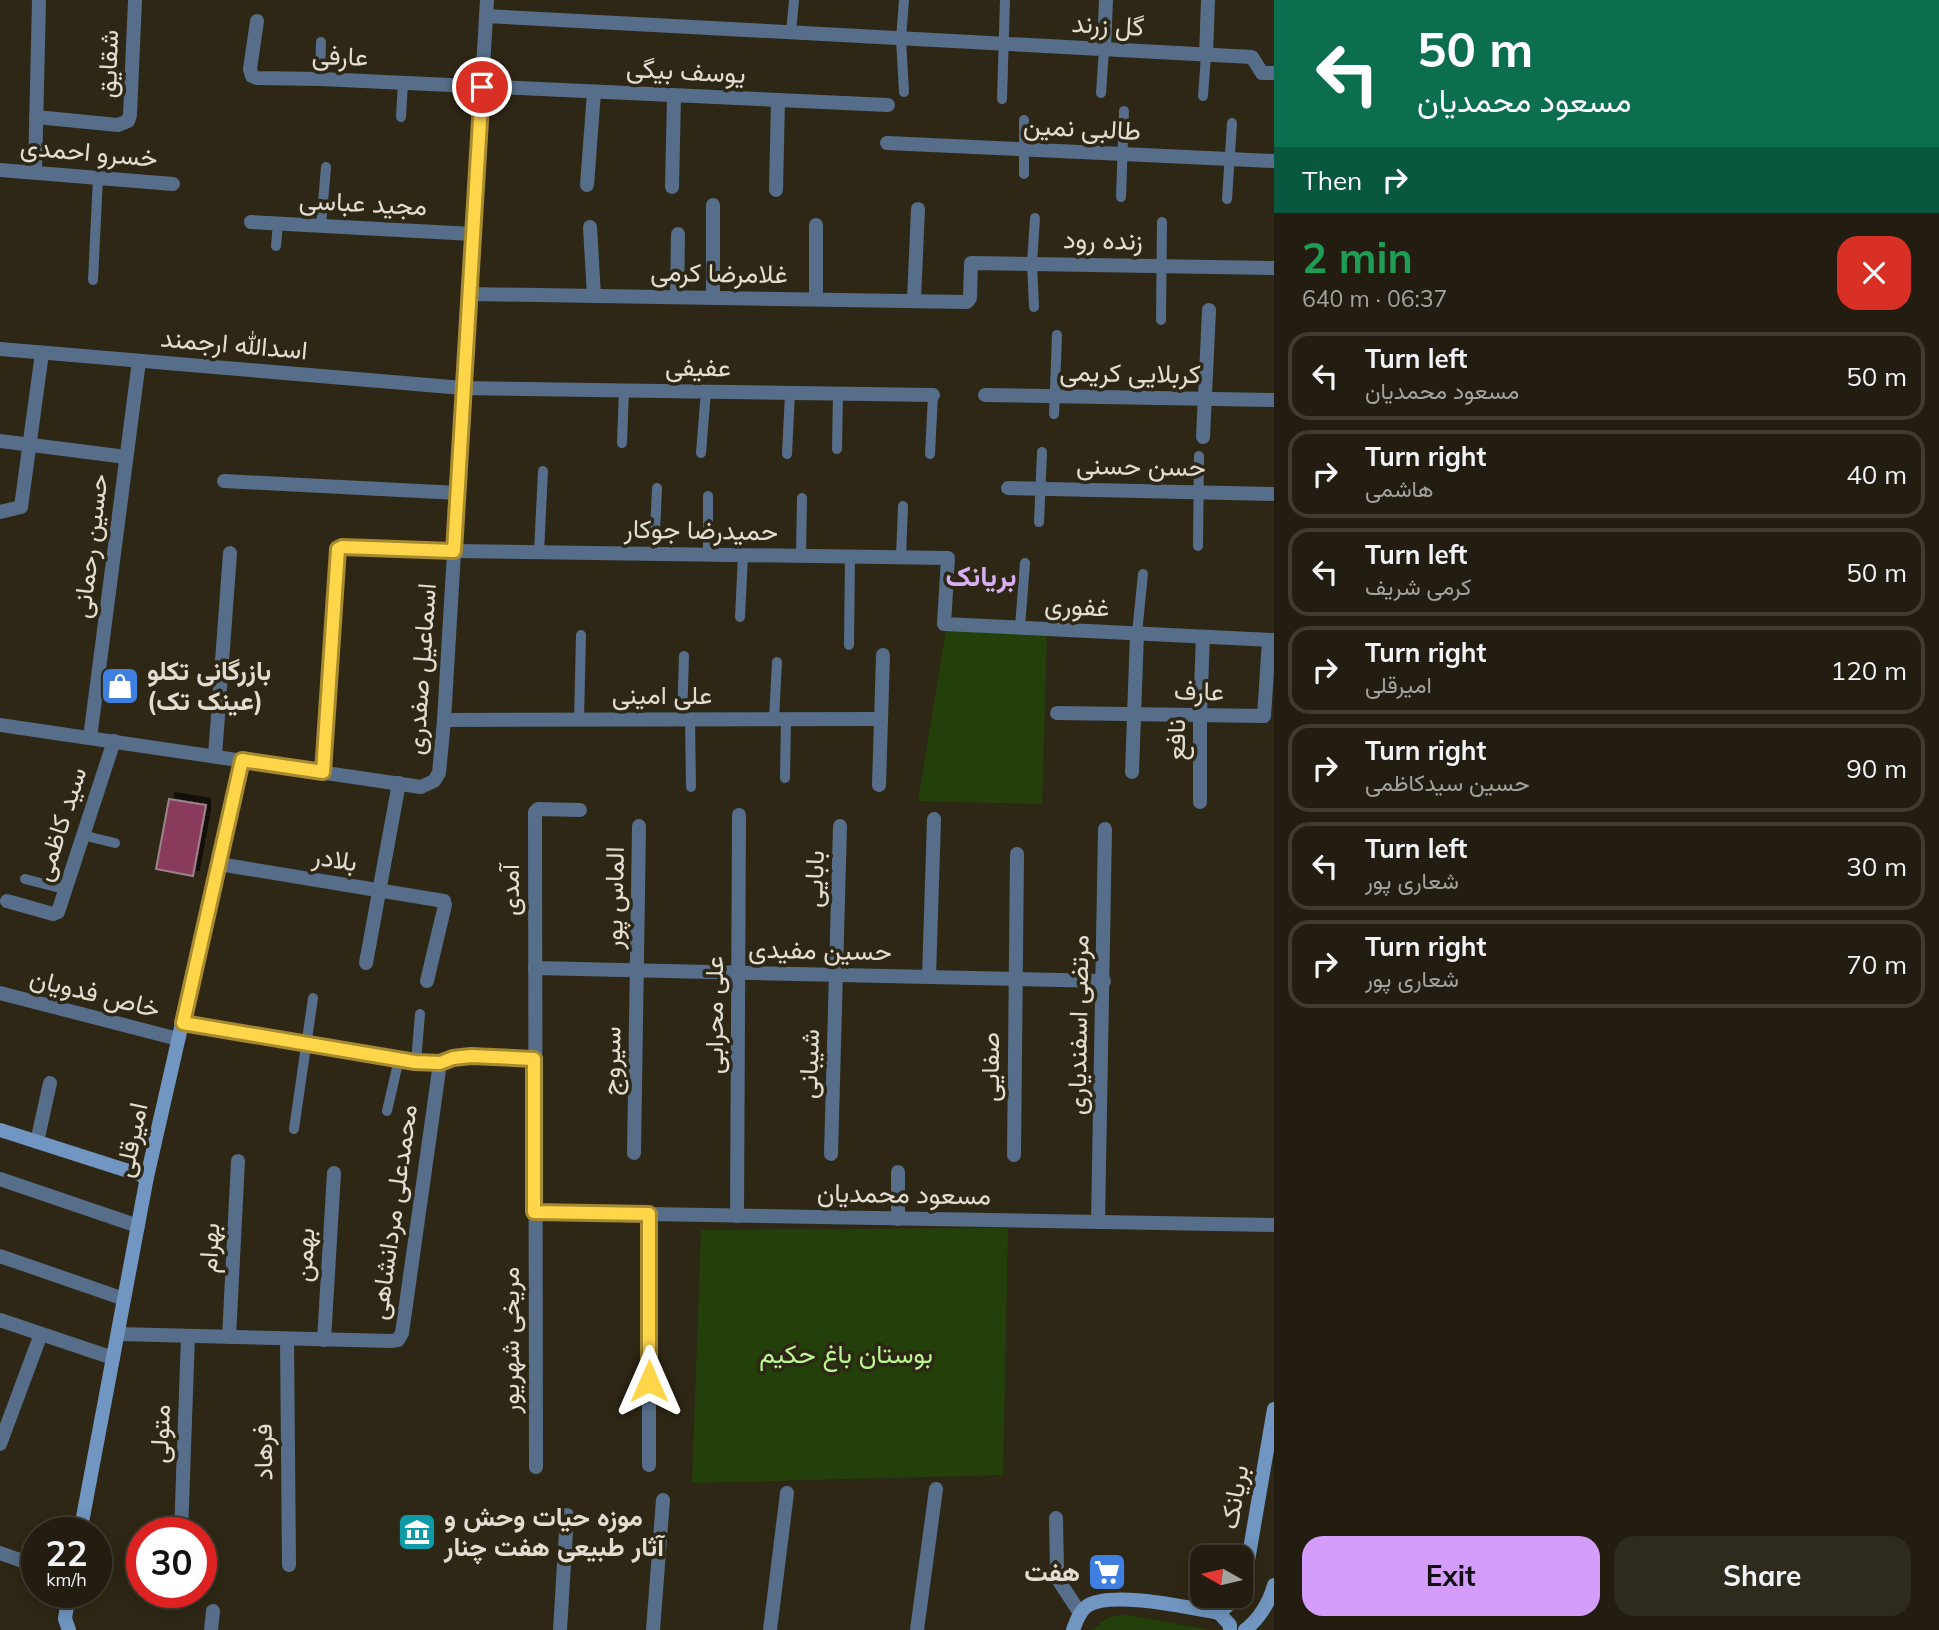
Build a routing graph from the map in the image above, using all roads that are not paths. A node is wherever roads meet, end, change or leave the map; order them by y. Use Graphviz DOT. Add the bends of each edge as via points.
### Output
graph roads {
  1 [pos="39,0"];
  2 [pos="135,0"];
  3 [pos="487,0"];
  4 [pos="794,0"];
  5 [pos="904,0"];
  6 [pos="1005,0"];
  7 [pos="1106,0"];
  8 [pos="1208,0"];
  9 [pos="486,16"];
  10 [pos="257,21"];
  11 [pos="791,33"];
  12 [pos="901,38"];
  13 [pos="321,42"];
  14 [pos="1004,44"];
  15 [pos="1104,49"];
  16 [pos="1206,55"];
  17 [pos="1268,73"];
  18 [pos="320,79"];
  19 [pos="403,83"];
  20 [pos="482,87"];
  21 [pos="594,92"];
  22 [pos="904,92"];
  23 [pos="1101,93"];
  24 [pos="674,96"];
  25 [pos="1203,96"];
  26 [pos="1002,99"];
  27 [pos="778,100"];
  28 [pos="888,105"];
  29 [pos="1124,111"];
  30 [pos="36,117"];
  31 [pos="401,117"];
  32 [pos="1024,120"];
  33 [pos="1232,123"];
  34 [pos="887,143"];
  35 [pos="1024,149"];
  36 [pos="1122,154"];
  37 [pos="1229,159"];
  38 [pos="1274,161"];
  39 [pos="326,167"];
  40 [pos="0,170"];
  41 [pos="35,172"];
  42 [pos="1024,174"];
  43 [pos="98,178"];
  44 [pos="173,184"];
  45 [pos="587,185"];
  46 [pos="672,187"];
  47 [pos="776,190"];
  48 [pos="1121,197"];
  49 [pos="1227,199"];
  50 [pos="713,205"];
  51 [pos="918,209"];
  52 [pos="1035,218"];
  53 [pos="251,222"];
  54 [pos="1162,222"];
  55 [pos="278,223"];
  56 [pos="816,225"];
  57 [pos="321,226"];
  58 [pos="590,227"];
  59 [pos="473,234"];
  60 [pos="678,234"];
  61 [pos="276,246"];
  62 [pos="1032,264"];
  63 [pos="1163,266"];
  64 [pos="1274,268"];
  65 [pos="93,280"];
  66 [pos="470,294"];
  67 [pos="594,296"];
  68 [pos="677,297"];
  69 [pos="713,297"];
  70 [pos="816,299"];
  71 [pos="914,300"];
  72 [pos="967,302"];
  73 [pos="1034,307"];
  74 [pos="1209,310"];
  75 [pos="1161,320"];
  76 [pos="1057,335"];
  77 [pos="0,349"];
  78 [pos="42,353"];
  79 [pos="139,361"];
  80 [pos="463,388"];
  81 [pos="624,390"];
  82 [pos="706,391"];
  83 [pos="790,393"];
  84 [pos="838,393"];
  85 [pos="933,395"];
  86 [pos="985,395"];
  87 [pos="1055,397"];
  88 [pos="1205,399"];
  89 [pos="1274,400"];
  90 [pos="1054,414"];
  91 [pos="1203,436"];
  92 [pos="0,442"];
  93 [pos="622,443"];
  94 [pos="29,445"];
  95 [pos="837,449"];
  96 [pos="1042,452"];
  97 [pos="701,453"];
  98 [pos="787,454"];
  99 [pos="930,454"];
  100 [pos="1199,456"];
  101 [pos="126,457"];
  102 [pos="543,471"];
  103 [pos="224,481"];
  104 [pos="657,488"];
  105 [pos="1008,488"];
  106 [pos="1040,489"];
  107 [pos="457,492"];
  108 [pos="1199,492"];
  109 [pos="1274,494"];
  110 [pos="708,496"];
  111 [pos="802,498"];
  112 [pos="903,506"];
  113 [pos="0,512"];
  114 [pos="1039,522"];
  115 [pos="1198,546"];
  116 [pos="454,551"];
  117 [pos="539,552"];
  118 [pos="230,553"];
  119 [pos="654,554"];
  120 [pos="708,555"];
  121 [pos="743,555"];
  122 [pos="801,556"];
  123 [pos="850,556"];
  124 [pos="901,557"];
  125 [pos="948,558"];
  126 [pos="1025,563"];
  127 [pos="1143,574"];
  128 [pos="740,617"];
  129 [pos="1020,627"];
  130 [pos="1137,633"];
  131 [pos="581,635"];
  132 [pos="1203,636"];
  133 [pos="1272,640"];
  134 [pos="849,645"];
  135 [pos="883,655"];
  136 [pos="684,656"];
  137 [pos="777,662"];
  138 [pos="1057,713"];
  139 [pos="1134,714"];
  140 [pos="1199,715"];
  141 [pos="686,719"];
  142 [pos="780,719"];
  143 [pos="881,719"];
  144 [pos="443,720"];
  145 [pos="579,720"];
  146 [pos="0,725"];
  147 [pos="90,738"];
  148 [pos="114,741"];
  149 [pos="215,756"];
  150 [pos="242,760"];
  151 [pos="323,772"];
  152 [pos="1132,772"];
  153 [pos="785,778"];
  154 [pos="399,783"];
  155 [pos="879,785"];
  156 [pos="691,788"];
  157 [pos="1200,802"];
  158 [pos="580,810"];
  159 [pos="739,815"];
  160 [pos="934,818"];
  161 [pos="840,826"];
  162 [pos="639,827"];
  163 [pos="1105,829"];
  164 [pos="82,835"];
  165 [pos="115,843"];
  166 [pos="1017,854"];
  167 [pos="219,864"];
  168 [pos="25,879"];
  169 [pos="64,889"];
  170 [pos="379,891"];
  171 [pos="7,901"];
  172 [pos="366,963"];
  173 [pos="535,968"];
  174 [pos="637,970"];
  175 [pos="739,972"];
  176 [pos="836,975"];
  177 [pos="929,977"];
  178 [pos="1015,979"];
  179 [pos="427,981"];
  180 [pos="1104,981"];
  181 [pos="0,993"];
  182 [pos="313,998"];
  183 [pos="420,1013"];
  184 [pos="183,1023"];
  185 [pos="178,1039"];
  186 [pos="306,1044"];
  187 [pos="399,1059"];
  188 [pos="534,1059"];
  189 [pos="415,1062"];
  190 [pos="440,1063"];
  191 [pos="50,1083"];
  192 [pos="387,1111"];
  193 [pos="294,1129"];
  194 [pos="0,1130"];
  195 [pos="37,1142"];
  196 [pos="634,1153"];
  197 [pos="831,1154"];
  198 [pos="1014,1155"];
  199 [pos="238,1161"];
  200 [pos="898,1172"];
  201 [pos="334,1173"];
  202 [pos="147,1177"];
  203 [pos="0,1179"];
  204 [pos="534,1212"];
  205 [pos="649,1214"];
  206 [pos="737,1216"];
  207 [pos="898,1219"];
  208 [pos="1098,1222"];
  209 [pos="1274,1225"];
  210 [pos="138,1226"];
  211 [pos="0,1256"];
  212 [pos="124,1299"];
  213 [pos="0,1320"];
  214 [pos="41,1334"];
  215 [pos="118,1334"];
  216 [pos="188,1336"];
  217 [pos="229,1337"];
  218 [pos="287,1339"];
  219 [pos="324,1340"];
  220 [pos="113,1358"];
  221 [pos="1274,1409"];
  222 [pos="0,1444"];
  223 [pos="649,1465"];
  224 [pos="536,1467"];
  225 [pos="936,1489"];
  226 [pos="786,1493"];
  227 [pos="663,1500"];
  228 [pos="567,1515"];
  229 [pos="83,1517"];
  230 [pos="182,1517"];
  231 [pos="1056,1518"];
  232 [pos="1251,1545"];
  233 [pos="0,1553"];
  234 [pos="21,1560"];
  235 [pos="289,1565"];
  236 [pos="1274,1585"];
  237 [pos="67,1608"];
  238 [pos="1225,1608"];
  239 [pos="213,1611"];
  240 [pos="1080,1613"];
  241 [pos="1219,1613"];
  242 [pos="69,1630"];
  243 [pos="211,1630"];
  244 [pos="560,1630"];
  245 [pos="653,1630"];
  246 [pos="770,1630"];
  247 [pos="917,1630"];
  248 [pos="1073,1630"];
  249 [pos="1230,1630"];
  250 [pos="1245,1630"];
  1 -- 30 [label="street"];
  2 -- 30 [label="street, شقایق" via="128,121 118,125"];
  3 -- 9 [label="street, اسماعیل صفدری"];
  4 -- 11 [label="lane"];
  5 -- 12 [label="lane"];
  6 -- 14 [label="lane"];
  7 -- 15 [label="street"];
  8 -- 16 [label="street"];
  9 -- 11 [label="street, گل زرند"];
  9 -- 20 [label="street, اسماعیل صفدری"];
  10 -- 18 [label="street, عارفی" via="252,76"];
  11 -- 12 [label="street, گل زرند"];
  12 -- 14 [label="street, گل زرند"];
  12 -- 22 [label="lane"];
  13 -- 18 [label="lane"];
  14 -- 15 [label="street, گل زرند"];
  14 -- 26 [label="lane"];
  15 -- 16 [label="street, گل زرند"];
  15 -- 23 [label="lane"];
  16 -- 17 [label="street, گل زرند" via="1252,57"];
  16 -- 25 [label="lane"];
  18 -- 19 [label="street, عارفی"];
  19 -- 20 [label="street, عارفی"];
  19 -- 31 [label="lane"];
  20 -- 21 [label="street, یوسف بیگی"];
  20 -- 59 [label="street, اسماعیل صفدری"];
  21 -- 24 [label="street, یوسف بیگی"];
  21 -- 45 [label="street"];
  24 -- 27 [label="street, یوسف بیگی"];
  24 -- 46 [label="street"];
  27 -- 28 [label="street, یوسف بیگی"];
  27 -- 47 [label="street"];
  29 -- 36 [label="lane"];
  30 -- 41 [label="street"];
  32 -- 35 [label="lane"];
  33 -- 37 [label="lane"];
  34 -- 35 [label="street, طالبی نمین"];
  35 -- 36 [label="street, طالبی نمین"];
  35 -- 42 [label="lane"];
  36 -- 37 [label="street, طالبی نمین"];
  36 -- 48 [label="lane"];
  37 -- 38 [label="street, طالبی نمین"];
  37 -- 49 [label="lane"];
  39 -- 57 [label="lane"];
  40 -- 41 [label="street, خسرو احمدی"];
  41 -- 43 [label="street, خسرو احمدی"];
  43 -- 44 [label="street, خسرو احمدی"];
  43 -- 65 [label="lane"];
  50 -- 69 [label="street"];
  51 -- 71 [label="street"];
  52 -- 62 [label="lane"];
  53 -- 55 [label="street, مجید عباسی"];
  54 -- 63 [label="lane"];
  55 -- 57 [label="street, مجید عباسی"];
  55 -- 61 [label="lane"];
  56 -- 70 [label="street"];
  57 -- 59 [label="street, مجید عباسی"];
  58 -- 67 [label="street"];
  59 -- 66 [label="street, اسماعیل صفدری"];
  60 -- 68 [label="street"];
  62 -- 63 [label="street, زنده رود"];
  62 -- 72 [label="street, زنده رود" via="971,263"];
  62 -- 73 [label="lane"];
  63 -- 64 [label="street, زنده رود"];
  63 -- 75 [label="lane"];
  66 -- 67 [label="street, غلامرضا کرمی"];
  66 -- 80 [label="street, اسماعیل صفدری"];
  67 -- 68 [label="street, غلامرضا کرمی"];
  68 -- 69 [label="street, غلامرضا کرمی"];
  69 -- 70 [label="street, غلامرضا کرمی"];
  70 -- 71 [label="street, غلامرضا کرمی"];
  71 -- 72 [label="street, غلامرضا کرمی"];
  74 -- 88 [label="street"];
  76 -- 87 [label="lane"];
  77 -- 78 [label="street, اسدالله ارجمند"];
  78 -- 79 [label="street, اسدالله ارجمند"];
  78 -- 94 [label="street"];
  79 -- 80 [label="street, اسدالله ارجمند"];
  79 -- 101 [label="street, حسین رحمانی"];
  80 -- 81 [label="street, عفیفی"];
  80 -- 107 [label="street, اسماعیل صفدری"];
  81 -- 82 [label="street, عفیفی"];
  81 -- 93 [label="lane"];
  82 -- 83 [label="street, عفیفی"];
  82 -- 97 [label="lane"];
  83 -- 84 [label="street, عفیفی"];
  83 -- 98 [label="lane"];
  84 -- 85 [label="street, عفیفی"];
  84 -- 95 [label="lane"];
  85 -- 99 [label="lane"];
  86 -- 87 [label="street, کربلایی کریمی"];
  87 -- 88 [label="street, کربلایی کریمی"];
  87 -- 90 [label="lane"];
  88 -- 89 [label="street, کربلایی کریمی"];
  88 -- 91 [label="street"];
  92 -- 94 [label="street"];
  94 -- 101 [label="street"];
  94 -- 113 [label="street" via="21,507"];
  96 -- 106 [label="lane"];
  100 -- 108 [label="lane"];
  101 -- 147 [label="street, حسین رحمانی"];
  102 -- 117 [label="lane"];
  103 -- 107 [label="street"];
  104 -- 119 [label="lane"];
  105 -- 106 [label="street, حسن حسنی"];
  106 -- 108 [label="street, حسن حسنی"];
  106 -- 114 [label="lane"];
  107 -- 116 [label="street, اسماعیل صفدری"];
  108 -- 109 [label="street, حسن حسنی"];
  108 -- 115 [label="lane"];
  110 -- 120 [label="lane"];
  111 -- 122 [label="lane"];
  112 -- 124 [label="lane"];
  116 -- 117 [label="street, حمیدرضا جوکار"];
  116 -- 144 [label="street, اسماعیل صفدری"];
  116 -- 151 [label="street, حمیدرضا جوکار" via="338,549"];
  117 -- 119 [label="street, حمیدرضا جوکار"];
  118 -- 149 [label="street"];
  119 -- 120 [label="street, حمیدرضا جوکار"];
  120 -- 121 [label="street, حمیدرضا جوکار"];
  121 -- 122 [label="street, حمیدرضا جوکار"];
  121 -- 128 [label="lane"];
  122 -- 123 [label="street, حمیدرضا جوکار"];
  123 -- 124 [label="street, حمیدرضا جوکار"];
  123 -- 134 [label="lane"];
  124 -- 125 [label="street, حمیدرضا جوکار"];
  125 -- 129 [label="street, غفوری" via="944,624"];
  126 -- 129 [label="lane"];
  127 -- 130 [label="lane"];
  129 -- 130 [label="street, غفوری"];
  130 -- 132 [label="street, غفوری"];
  130 -- 139 [label="street"];
  131 -- 145 [label="lane"];
  132 -- 133 [label="street, غفوری"];
  132 -- 140 [label="street, نافع"];
  133 -- 140 [label="street, عارف" via="1264,716"];
  135 -- 143 [label="street"];
  136 -- 141 [label="lane"];
  137 -- 142 [label="lane"];
  138 -- 139 [label="street, عارف"];
  139 -- 140 [label="street, عارف"];
  139 -- 152 [label="street"];
  140 -- 157 [label="street, نافع"];
  141 -- 142 [label="street, علی امینی"];
  141 -- 145 [label="street, علی امینی"];
  141 -- 156 [label="lane"];
  142 -- 143 [label="street, علی امینی"];
  142 -- 153 [label="lane"];
  143 -- 155 [label="street"];
  144 -- 145 [label="street, علی امینی"];
  144 -- 154 [label="street, اسماعیل صفدری" via="439,773 434,781 421,787"];
  146 -- 147 [label="street"];
  147 -- 148 [label="street"];
  148 -- 149 [label="street"];
  148 -- 164 [label="street, سید کاظمی"];
  149 -- 150 [label="street"];
  150 -- 151 [label="street"];
  150 -- 167 [label="main road, امیرقلی"];
  151 -- 154 [label="street"];
  154 -- 170 [label="street"];
  158 -- 173 [label="street, آمدی" via="535,812"];
  159 -- 175 [label="street, علی محرابی"];
  160 -- 177 [label="street"];
  161 -- 176 [label="street, بابایی"];
  162 -- 174 [label="street, الماس پور"];
  163 -- 180 [label="street, مرتضی اسفندیاری"];
  164 -- 165 [label="lane"];
  164 -- 169 [label="street, سید کاظمی"];
  166 -- 178 [label="street, صفایی"];
  167 -- 170 [label="street, بلادر"];
  167 -- 184 [label="main road, امیرقلی"];
  168 -- 169 [label="lane"];
  169 -- 171 [label="street, سید کاظمی" via="53,915"];
  170 -- 172 [label="street"];
  170 -- 179 [label="street, بلادر" via="444,901"];
  173 -- 174 [label="street, حسین مفیدی"];
  173 -- 188 [label="street, آمدی"];
  174 -- 175 [label="street, حسین مفیدی"];
  174 -- 196 [label="street, سیروج"];
  175 -- 176 [label="street, حسین مفیدی"];
  175 -- 206 [label="street, علی محرابی"];
  176 -- 177 [label="street, حسین مفیدی"];
  176 -- 197 [label="street, شیبانی"];
  177 -- 178 [label="street, حسین مفیدی"];
  178 -- 180 [label="street, حسین مفیدی"];
  178 -- 198 [label="street, صفایی"];
  180 -- 208 [label="street, مرتضی اسفندیاری"];
  181 -- 185 [label="street, خاص فدویان"];
  182 -- 186 [label="lane"];
  183 -- 189 [label="lane"];
  184 -- 185 [label="main road, امیرقلی"];
  184 -- 186 [label="street"];
  185 -- 202 [label="main road, امیرقلی"];
  186 -- 187 [label="street"];
  186 -- 193 [label="lane"];
  187 -- 189 [label="street"];
  187 -- 192 [label="lane"];
  188 -- 190 [label="street" via="471,1056"];
  188 -- 204 [label="street, مریخی شهریور"];
  189 -- 190 [label="street"];
  190 -- 219 [label="street, محمدعلی مردانشاهی" via="402,1333 391,1341"];
  191 -- 195 [label="street"];
  194 -- 195 [label="main road"];
  195 -- 202 [label="main road"];
  199 -- 217 [label="street, بهرام"];
  200 -- 207 [label="street"];
  201 -- 219 [label="street, بهمن"];
  202 -- 210 [label="main road, امیرقلی"];
  203 -- 210 [label="street"];
  204 -- 205 [label="street, مسعود محمدیان"];
  204 -- 224 [label="street, مریخی شهریور"];
  205 -- 206 [label="street, مسعود محمدیان"];
  205 -- 223 [label="street"];
  206 -- 207 [label="street, مسعود محمدیان"];
  207 -- 208 [label="street, مسعود محمدیان"];
  208 -- 209 [label="street, مسعود محمدیان"];
  210 -- 212 [label="main road, امیرقلی"];
  211 -- 212 [label="street"];
  212 -- 215 [label="main road, امیرقلی"];
  213 -- 214 [label="street"];
  214 -- 220 [label="street"];
  214 -- 222 [label="street"];
  215 -- 216 [label="street, محمدعلی مردانشاهی"];
  215 -- 220 [label="main road, امیرقلی"];
  216 -- 217 [label="street, محمدعلی مردانشاهی"];
  216 -- 230 [label="street, متولی"];
  217 -- 218 [label="street, محمدعلی مردانشاهی"];
  218 -- 219 [label="street, محمدعلی مردانشاهی"];
  218 -- 235 [label="street, فرهاد"];
  220 -- 229 [label="main road, امیرقلی"];
  221 -- 232 [label="main road, بریانک"];
  225 -- 247 [label="street"];
  226 -- 246 [label="street"];
  227 -- 245 [label="street"];
  228 -- 244 [label="street"];
  231 -- 240 [label="street" via="1056,1570"];
  233 -- 234 [label="street"];
  236 -- 250 [label="main road" via="1264,1611"];
  237 -- 242 [label="main road"];
  238 -- 241 [label="main road, بریانک"];
  239 -- 243 [label="street"];
  240 -- 241 [label="main road" via="1097,1602 1116,1599"];
  240 -- 248 [label="main road"];
  241 -- 249 [label="main road"];
}
